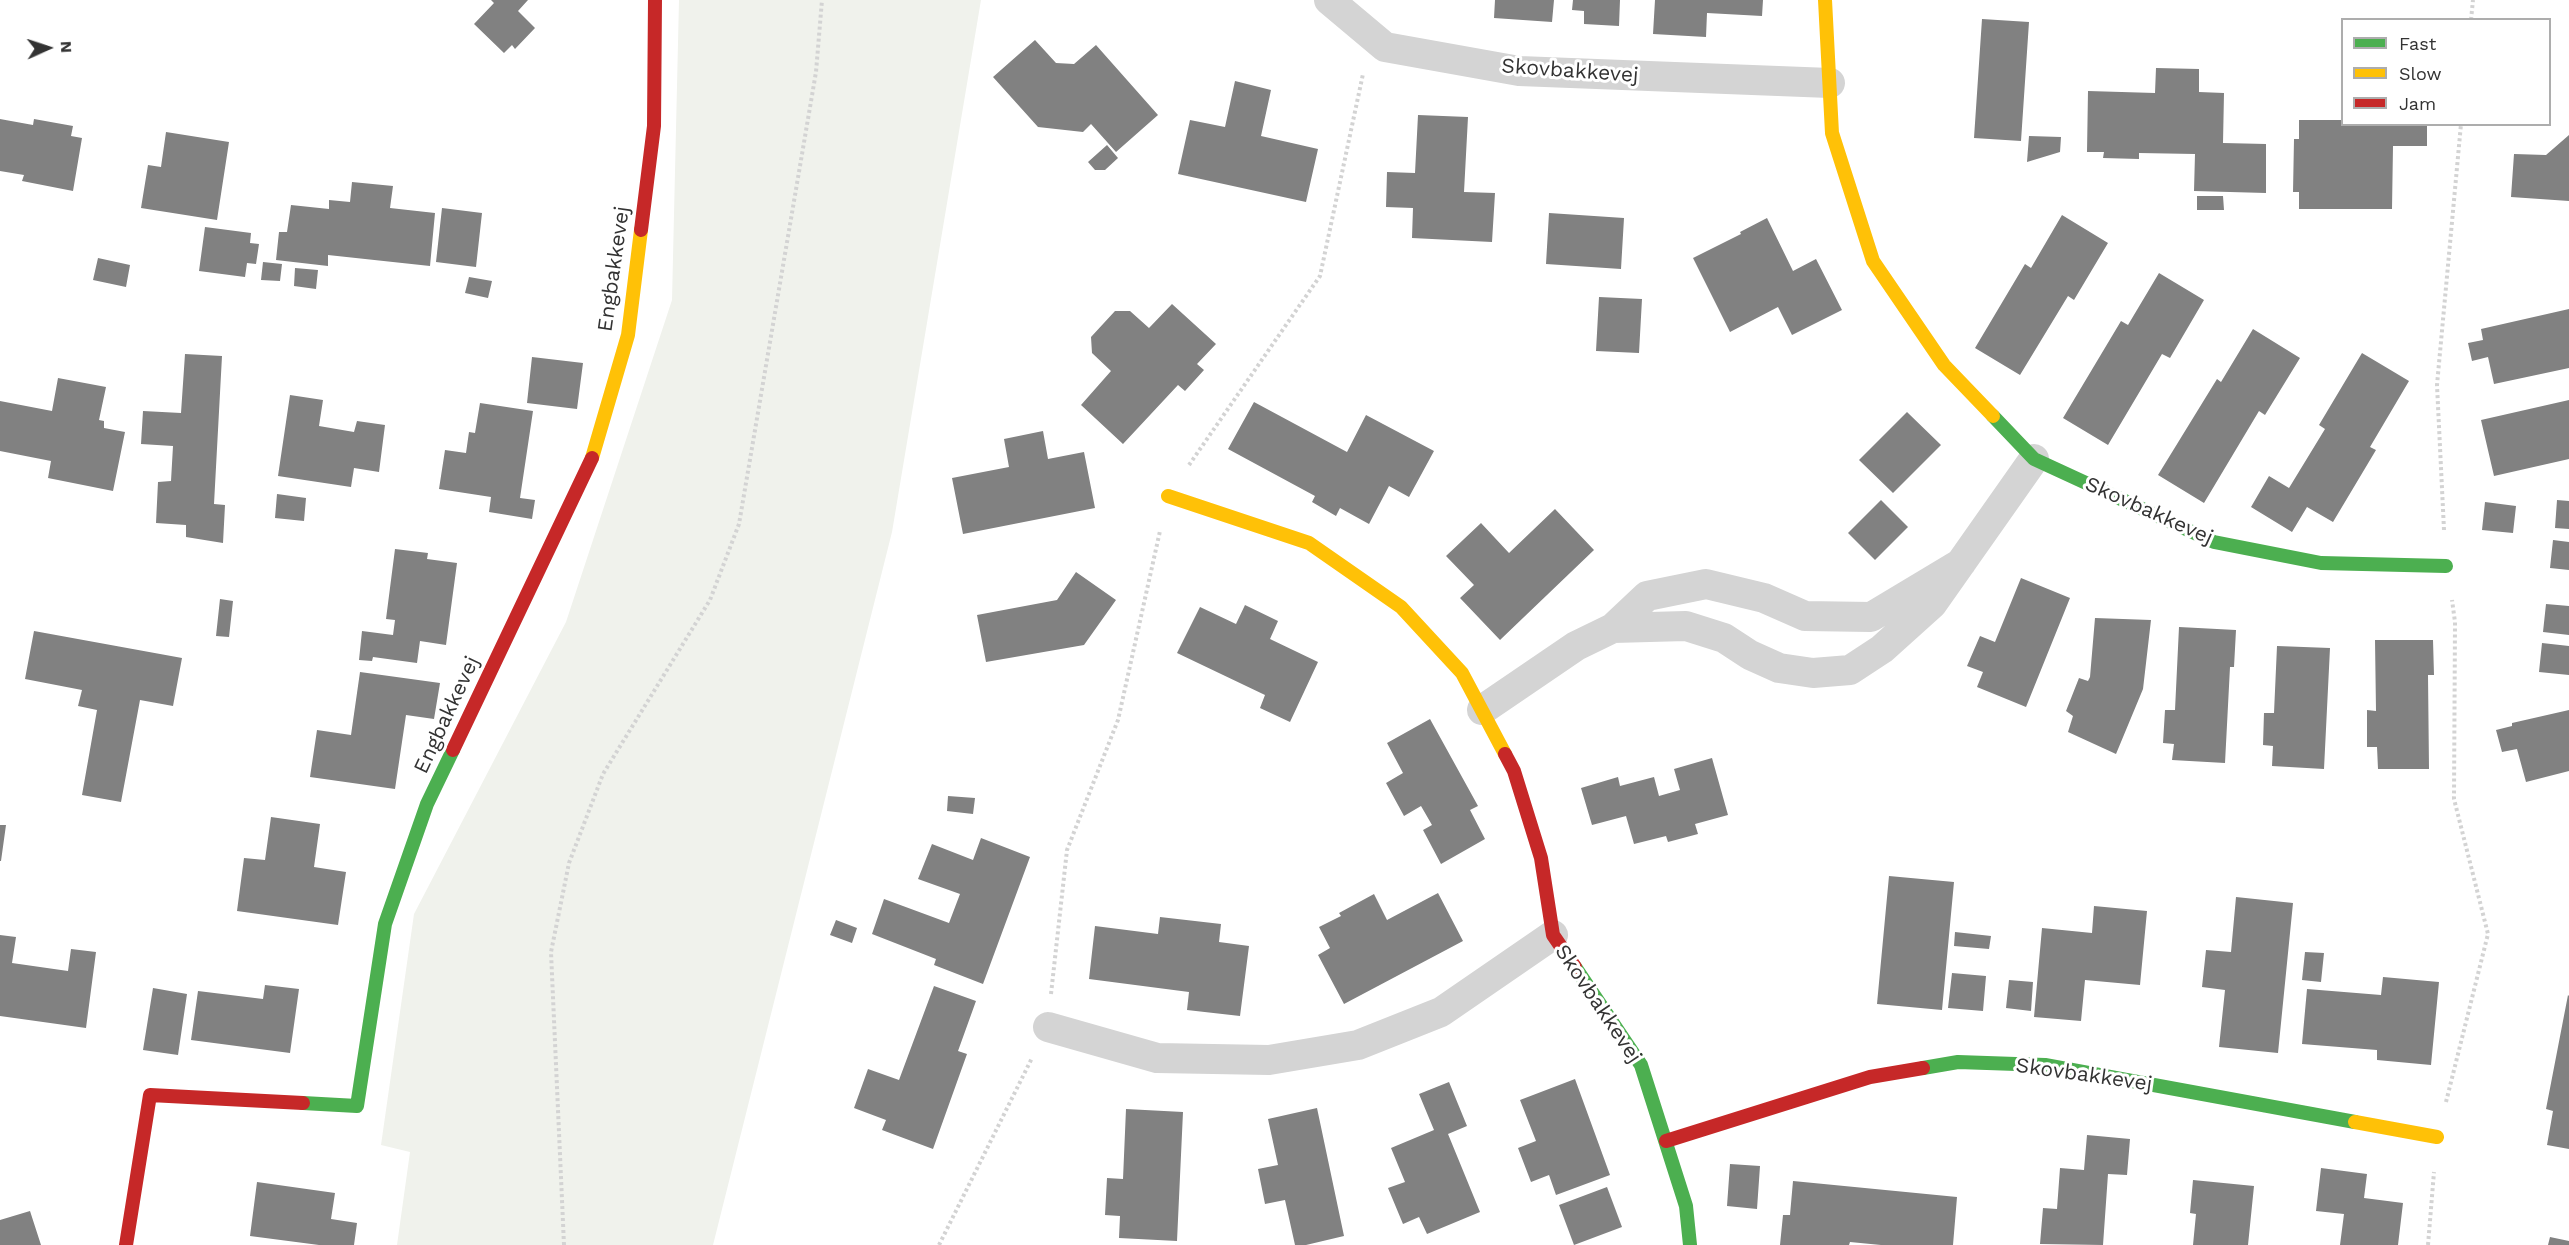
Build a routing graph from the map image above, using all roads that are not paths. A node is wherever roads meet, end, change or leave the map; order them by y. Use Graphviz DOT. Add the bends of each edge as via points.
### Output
graph roads {
  1 [pos="655,0"];
  2 [pos="1329,0"];
  3 [pos="1825,0"];
  4 [pos="1830,83"];
  5 [pos="2034,459"];
  6 [pos="1168,496"];
  7 [pos="1961,563"];
  8 [pos="2446,566"];
  9 [pos="1613,628"];
  10 [pos="1482,710"];
  11 [pos="1553,935"];
  12 [pos="1048,1027"];
  13 [pos="2437,1137"];
  14 [pos="1666,1141"];
  15 [pos="126,1245"];
  16 [pos="1690,1245"];
  1 -- 15 [label="street, Engbakkevej" via="654,126 628,336 593,456 427,804 385,924 357,1106 150,1095"];
  2 -- 4 [label="street, Skovbakkevej" via="1385,47 1519,70"];
  3 -- 4 [label="street, Skovbakkevej"];
  4 -- 5 [label="street, Skovbakkevej" via="1832,133 1874,261 1944,365"];
  5 -- 7 [label="street"];
  5 -- 8 [label="street, Skovbakkevej" via="2214,542 2321,563"];
  6 -- 10 [label="street, Skovbakkevej" via="1309,543 1401,607 1462,673"];
  7 -- 9 [label="street" via="1871,617 1805,616 1764,598 1706,584 1647,596"];
  7 -- 9 [label="street" via="1932,604 1882,650 1850,669 1813,673 1779,668 1724,638 1686,626"];
  9 -- 10 [label="street" via="1576,646"];
  10 -- 11 [label="street, Skovbakkevej" via="1514,771 1541,858"];
  11 -- 12 [label="street, Skovbakkevej" via="1441,1012 1359,1046 1269,1060 1157,1058"];
  11 -- 14 [label="street, Skovbakkevej" via="1641,1065"];
  13 -- 14 [label="street, Skovbakkevej" via="2045,1065 1958,1062 1870,1077"];
  14 -- 16 [label="street, Skovbakkevej" via="1686,1206"];
}
